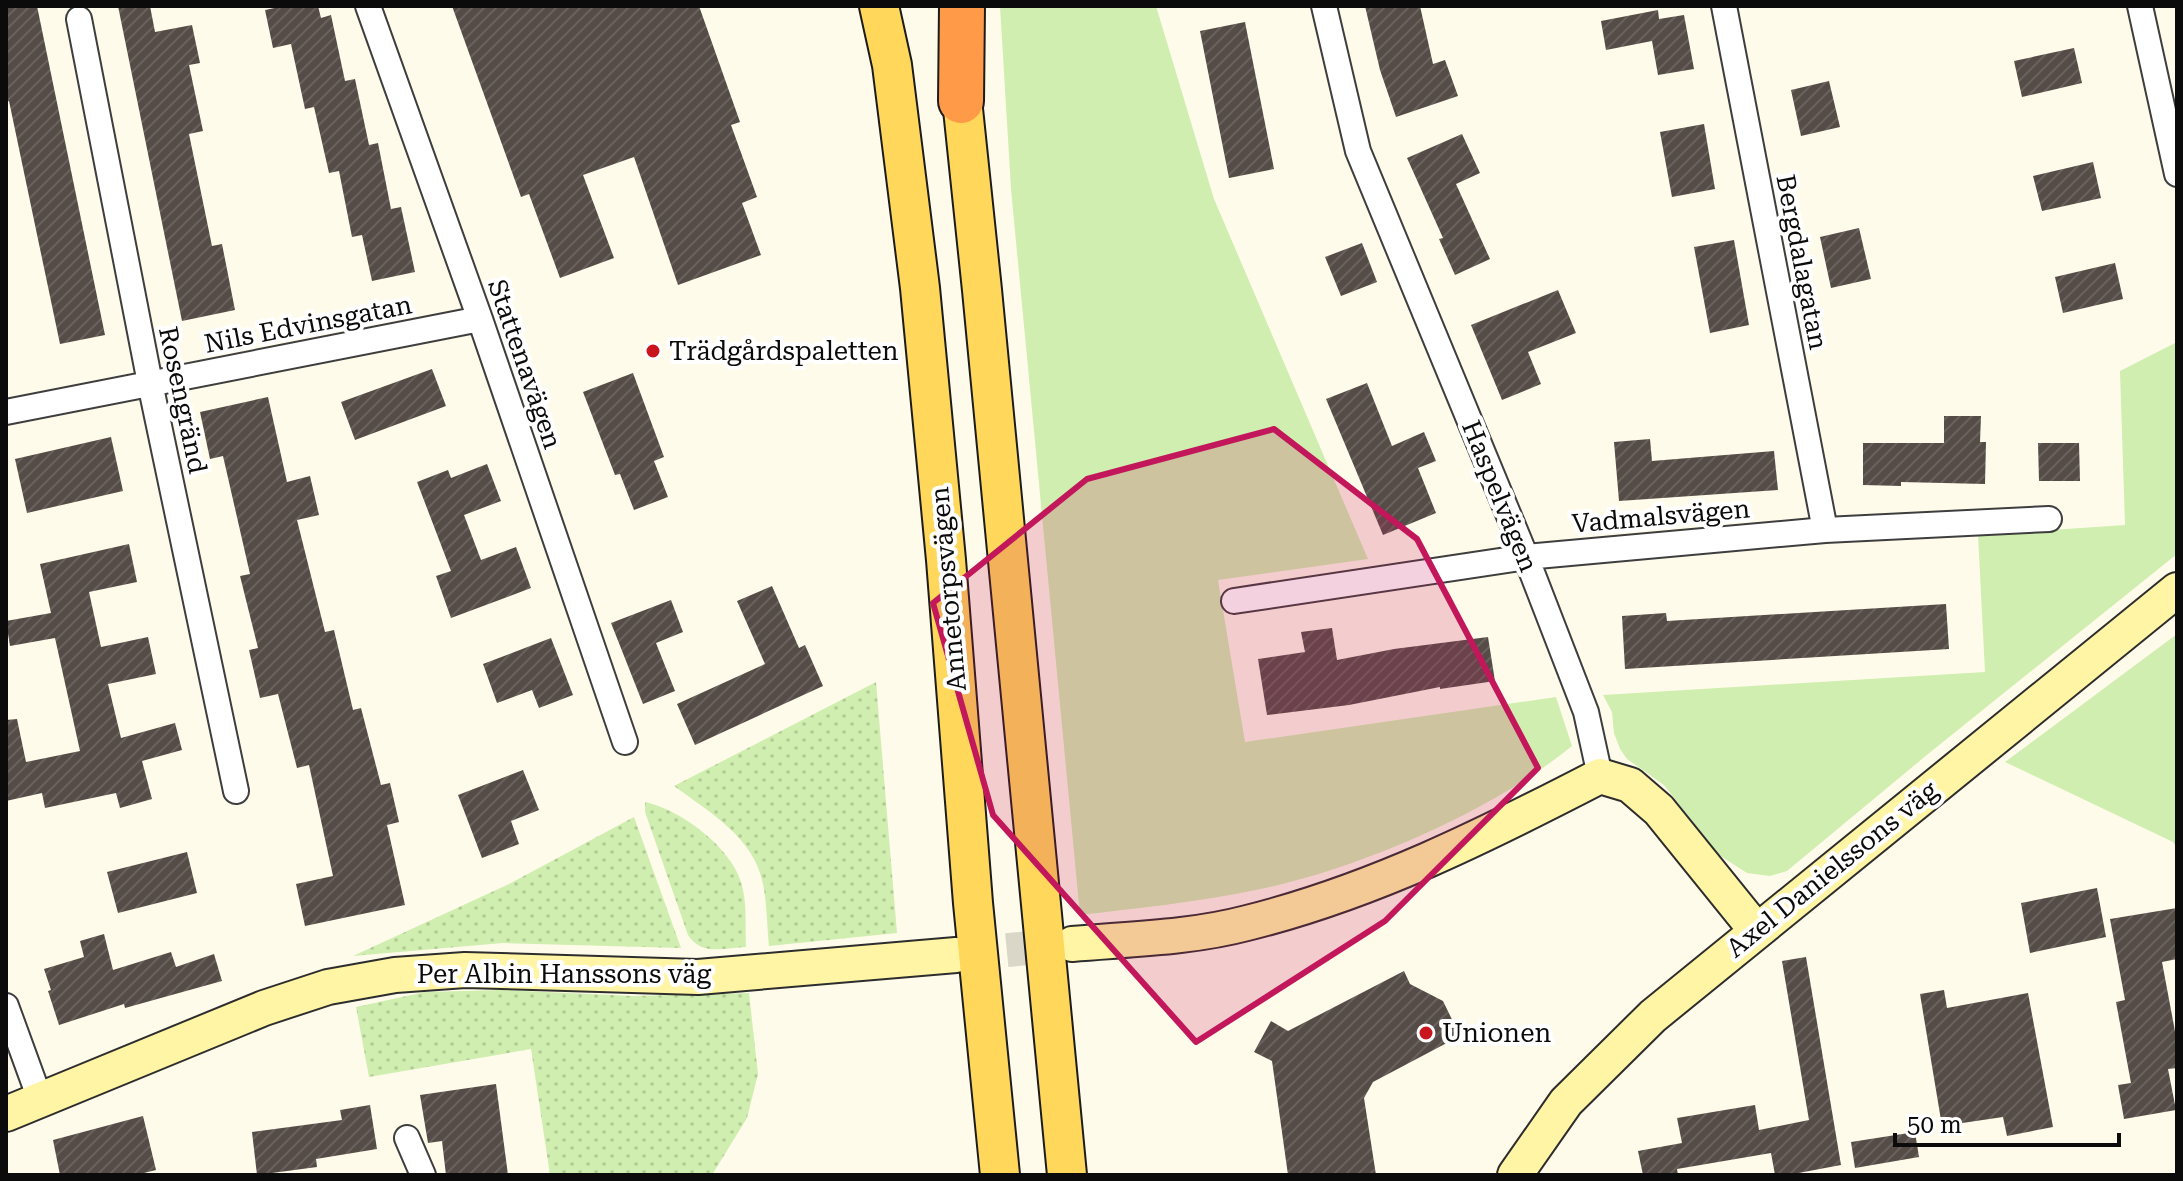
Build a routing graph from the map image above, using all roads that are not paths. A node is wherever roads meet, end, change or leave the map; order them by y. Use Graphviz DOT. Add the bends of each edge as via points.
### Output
graph roads {
  1 [pos="368,6"];
  2 [pos="879,6"];
  3 [pos="953,6"];
  4 [pos="962,6"];
  5 [pos="1324,6"];
  6 [pos="1724,6"];
  7 [pos="2140,6"];
  8 [pos="79,19"];
  9 [pos="961,101"];
  10 [pos="2177,174"];
  11 [pos="480,319"];
  12 [pos="150,383"];
  13 [pos="6,412"];
  14 [pos="2049,519"];
  15 [pos="1825,530"];
  16 [pos="1526,557"];
  17 [pos="2177,590"];
  18 [pos="1234,601"];
  19 [pos="625,742"];
  20 [pos="1600,776"];
  21 [pos="236,791"];
  22 [pos="1756,930"];
  23 [pos="1072,944"];
  24 [pos="956,955"];
  25 [pos="6,1006"];
  26 [pos="41,1102"];
  27 [pos="6,1114"];
  28 [pos="407,1138"];
  29 [pos="423,1175"];
  30 [pos="1000,1175"];
  31 [pos="1067,1175"];
  32 [pos="1515,1175"];
  1 -- 11 [label="street, Stattenavägen"];
  2 -- 30 [label="main road, Annetorpsvägen" via="892,65 920,288"];
  3 -- 9 [label="main road"];
  4 -- 9 [label="highway"];
  5 -- 16 [label="street, Haspelvägen" via="1358,151"];
  6 -- 15 [label="street, Bergdalagatan"];
  7 -- 10 [label="street"];
  8 -- 12 [label="street, Rosengränd"];
  9 -- 31 [label="main road"];
  11 -- 12 [label="street, Nils Edvinsgatan"];
  11 -- 19 [label="street, Stattenavägen"];
  12 -- 13 [label="street, Nils Edvinsgatan"];
  12 -- 21 [label="street, Rosengränd"];
  14 -- 15 [label="street, Vadmalsvägen"];
  15 -- 16 [label="street, Vadmalsvägen"];
  16 -- 18 [label="street, Vadmalsvägen"];
  16 -- 20 [label="street, Haspelvägen" via="1586,712"];
  17 -- 22 [label="street, Axel Danielssons väg"];
  20 -- 22 [label="street" via="1630,785 1659,810"];
  20 -- 23 [label="street" via="1467,844 1336,897 1246,924 1178,936"];
  22 -- 32 [label="street, Axel Danielssons väg" via="1653,1016 1566,1102"];
  24 -- 26 [label="street, Per Albin Hanssons väg" via="698,977 465,970 395,975 328,987 264,1008"];
  25 -- 26 [label="street"];
  26 -- 27 [label="street, Per Albin Hanssons väg"];
  28 -- 29 [label="street"];
}
